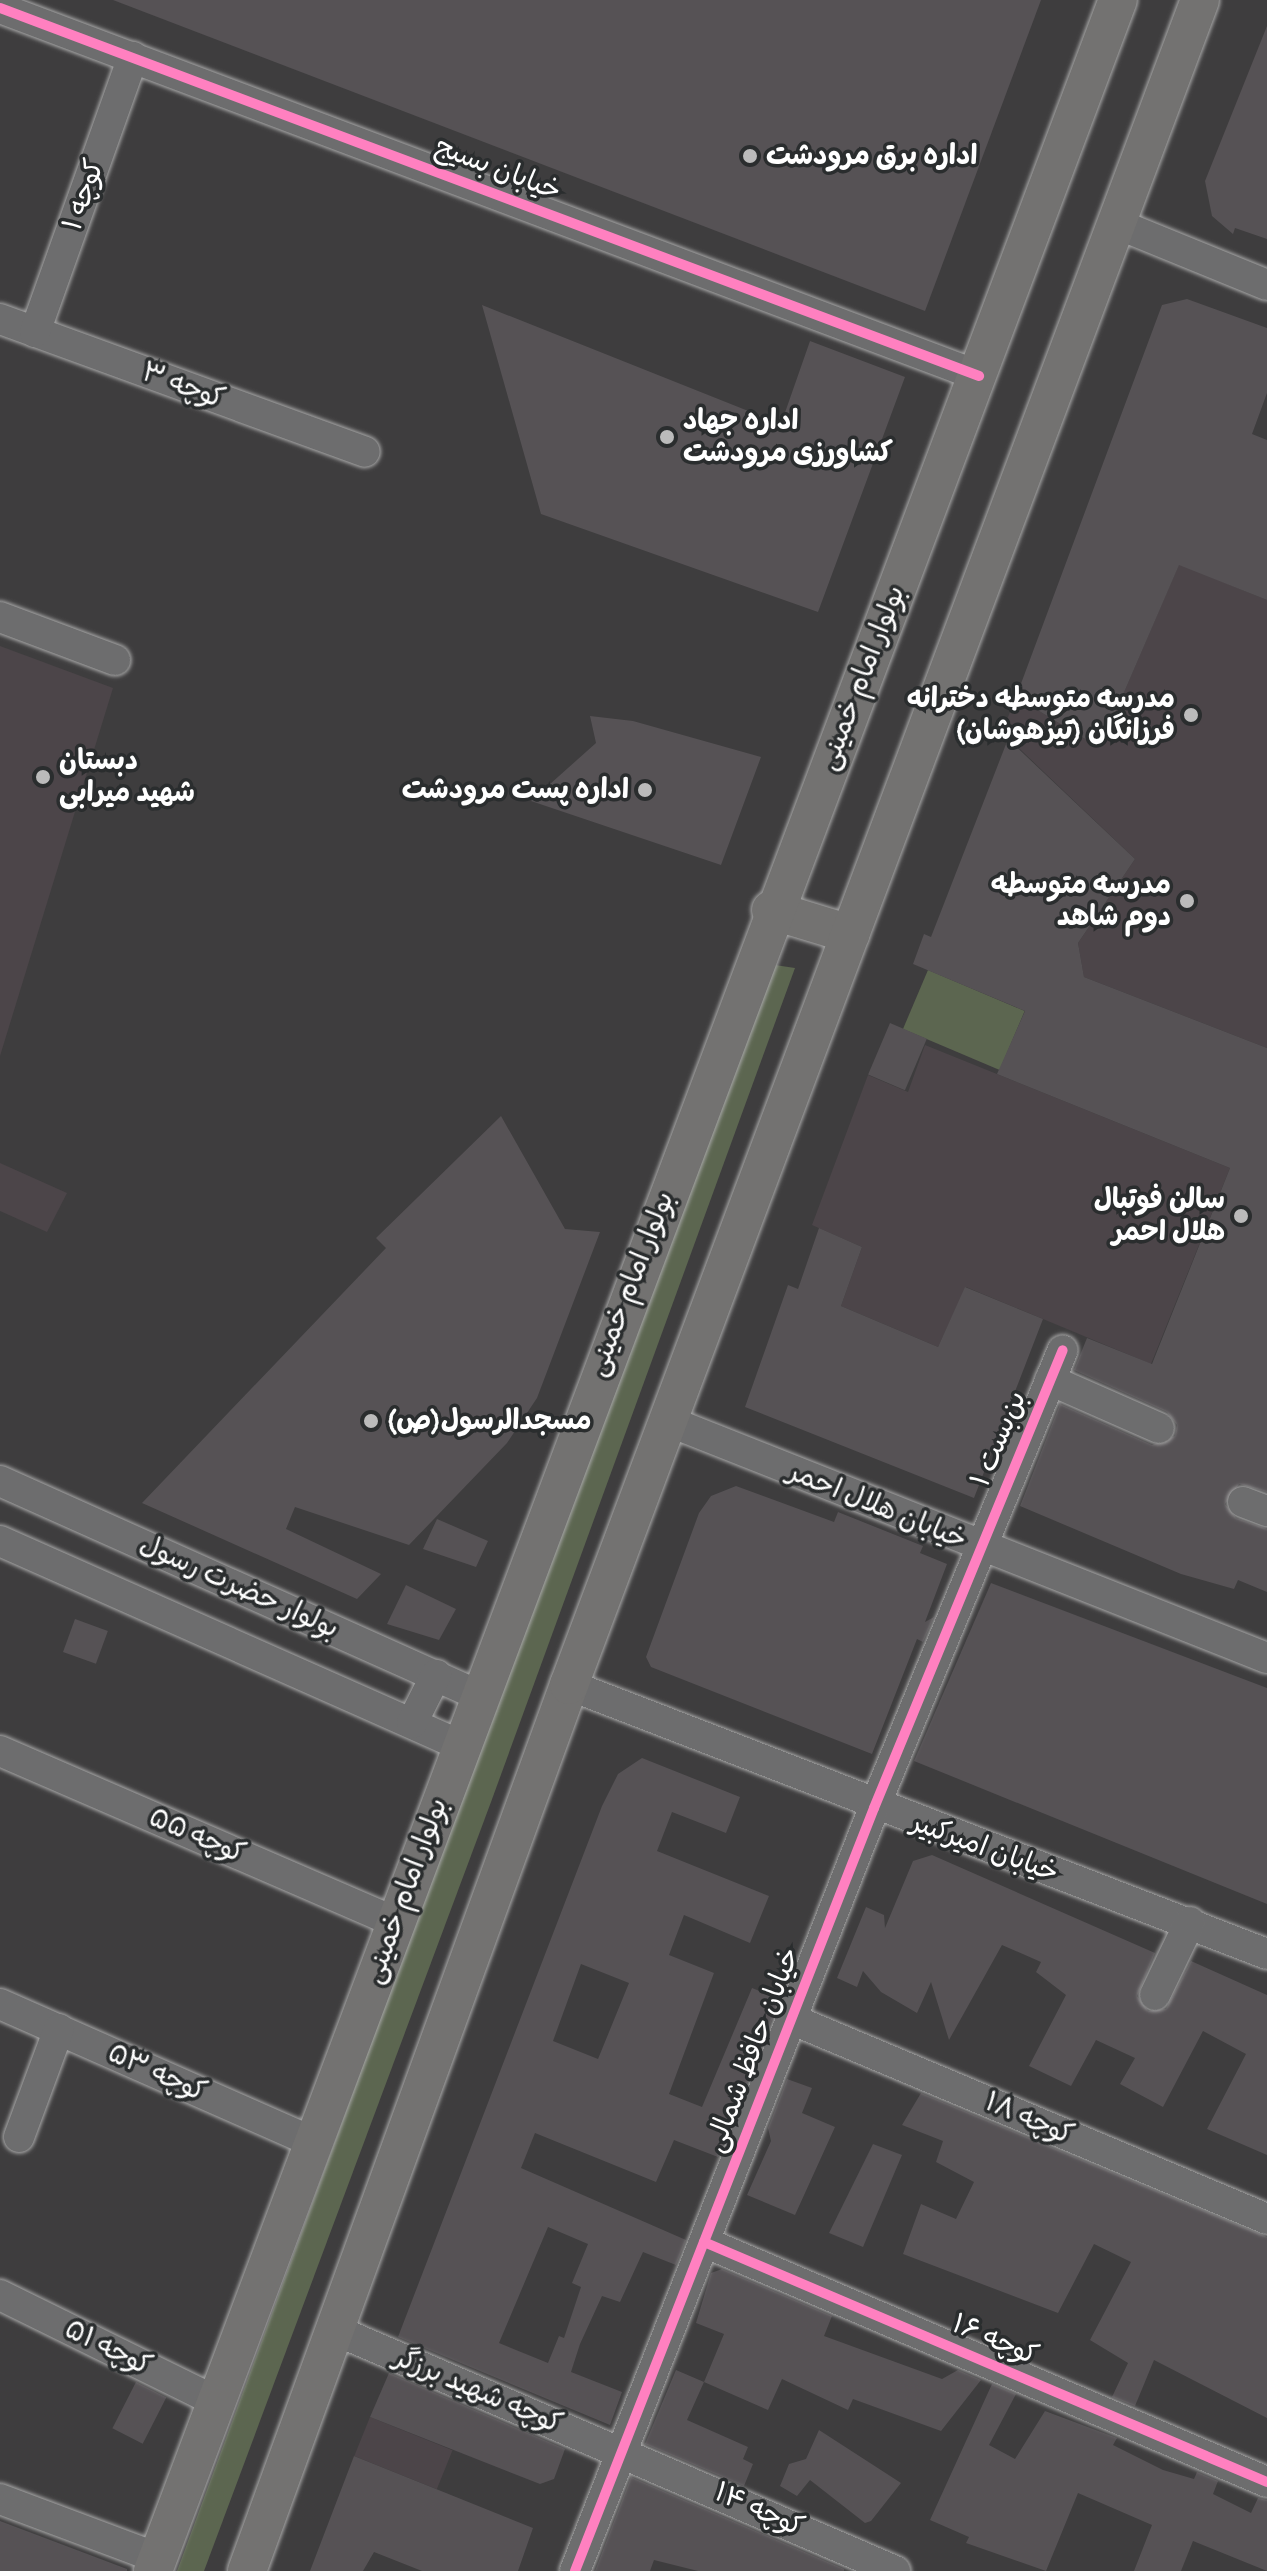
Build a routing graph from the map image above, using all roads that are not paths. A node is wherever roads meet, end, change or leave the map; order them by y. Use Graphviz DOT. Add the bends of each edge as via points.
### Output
graph roads {
  1 [pos="1118,0"];
  2 [pos="1200,0"];
  3 [pos="0,8"];
  4 [pos="133,57"];
  5 [pos="1120,225"];
  6 [pos="1267,285"];
  7 [pos="0,319"];
  8 [pos="35,332"];
  9 [pos="979,376"];
  10 [pos="365,452"];
  11 [pos="0,617"];
  12 [pos="115,660"];
  13 [pos="771,910"];
  14 [pos="850,934"];
  15 [pos="1063,1350"];
  16 [pos="1050,1380"];
  17 [pos="668,1421"];
  18 [pos="1159,1428"];
  19 [pos="0,1481"];
  20 [pos="0,1541"];
  21 [pos="979,1547"];
  22 [pos="1267,1658"];
  23 [pos="436,1675"];
  24 [pos="569,1685"];
  25 [pos="478,1695"];
  26 [pos="412,1723"];
  27 [pos="460,1745"];
  28 [pos="0,1751"];
  29 [pos="874,1808"];
  30 [pos="395,1922"];
  31 [pos="1190,1922"];
  32 [pos="1267,1954"];
  33 [pos="1155,1995"];
  34 [pos="0,2004"];
  35 [pos="791,2019"];
  36 [pos="59,2029"];
  37 [pos="19,2137"];
  38 [pos="313,2142"];
  39 [pos="1267,2219"];
  40 [pos="704,2242"];
  41 [pos="0,2295"];
  42 [pos="335,2330"];
  43 [pos="217,2402"];
  44 [pos="622,2450"];
  45 [pos="1267,2482"];
  46 [pos="0,2499"];
  47 [pos="156,2564"];
  48 [pos="247,2571"];
  49 [pos="575,2571"];
  50 [pos="895,2571"];
  1 -- 9 [label="main road, بولوار امام خمینی"];
  2 -- 5 [label="main road"];
  3 -- 4 [label="street, خیابان بسیج"];
  4 -- 8 [label="street, کوچه ۱"];
  4 -- 9 [label="street, خیابان بسیج"];
  5 -- 6 [label="street"];
  5 -- 14 [label="main road"];
  7 -- 8 [label="street, کوچه ۳"];
  8 -- 10 [label="street, کوچه ۳"];
  9 -- 13 [label="main road, بولوار امام خمینی"];
  11 -- 12 [label="street"];
  13 -- 14 [label="main road"];
  13 -- 25 [label="main road, بولوار امام خمینی"];
  14 -- 17 [label="main road"];
  15 -- 16 [label="street, بن‌بست ۱"];
  16 -- 18 [label="street"];
  16 -- 21 [label="street, بن‌بست ۱"];
  17 -- 21 [label="street, خیابان هلال احمر"];
  17 -- 24 [label="main road"];
  19 -- 23 [label="street, بولوار حضرت رسول"];
  20 -- 26 [label="street, بولوار حضرت رسول"];
  21 -- 22 [label="street, خیابان هلال احمر"];
  21 -- 29 [label="street, خیابان حافظ شمالی"];
  23 -- 25 [label="street, بولوار حضرت رسول"];
  23 -- 26 [label="street"];
  24 -- 29 [label="street, خیابان امیرکبیر"];
  24 -- 42 [label="main road"];
  25 -- 27 [label="main road, بولوار امام خمینی"];
  26 -- 27 [label="street, بولوار حضرت رسول"];
  27 -- 30 [label="main road, بولوار امام خمینی"];
  28 -- 30 [label="street, کوچه ۵۵"];
  29 -- 31 [label="street, خیابان امیرکبیر"];
  29 -- 35 [label="street, خیابان حافظ شمالی"];
  30 -- 38 [label="main road, بولوار امام خمینی"];
  31 -- 32 [label="street, خیابان امیرکبیر"];
  31 -- 33 [label="street"];
  34 -- 36 [label="street, کوچه ۵۳"];
  35 -- 39 [label="street, کوچه ۱۸"];
  35 -- 40 [label="street, خیابان حافظ شمالی"];
  36 -- 37 [label="street"];
  36 -- 38 [label="street, کوچه ۵۳"];
  38 -- 43 [label="main road, بولوار امام خمینی"];
  40 -- 44 [label="street, خیابان حافظ شمالی"];
  40 -- 45 [label="street, کوچه ۱۶"];
  41 -- 43 [label="street, کوچه ۵۱"];
  42 -- 44 [label="street, کوچه شهید برزگر"];
  42 -- 48 [label="main road"];
  43 -- 47 [label="main road, بولوار امام خمینی"];
  44 -- 49 [label="street, خیابان حافظ شمالی"];
  44 -- 50 [label="street, کوچه ۱۴"];
  46 -- 47 [label="street"];
}
